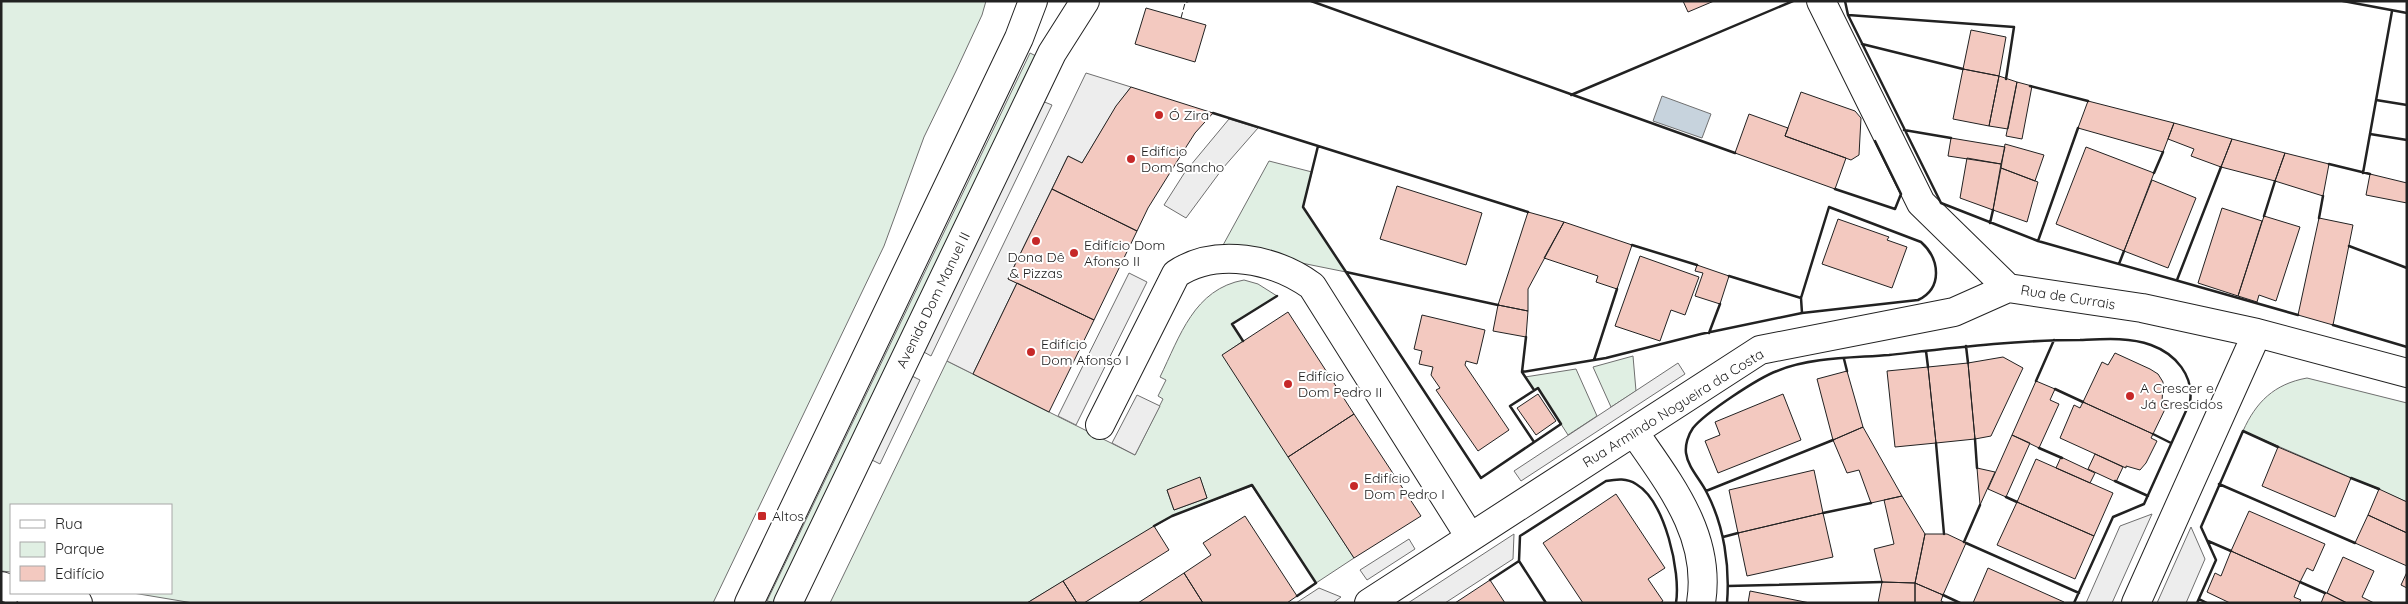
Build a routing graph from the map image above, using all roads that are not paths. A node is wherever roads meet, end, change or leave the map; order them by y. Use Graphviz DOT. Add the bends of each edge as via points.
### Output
graph roads {
  1 [pos="1033,1"];
  2 [pos="1085,1"];
  3 [pos="1821,1"];
  4 [pos="2008,288"];
  5 [pos="2257,333"];
  6 [pos="2407,373"];
  7 [pos="1100,425"];
  8 [pos="1634,432"];
  9 [pos="1470,537"];
  10 [pos="34,594"];
  11 [pos="78,603"];
  12 [pos="749,603"];
  13 [pos="788,603"];
  14 [pos="1369,603"];
  15 [pos="1702,603"];
  16 [pos="2136,603"];
  1 -- 12 [label="street" via="1019,38"];
  2 -- 13 [label="street, Avenida Dom Manuel II" via="1052,53"];
  3 -- 4 [label="street, Rua de Currais" via="1921,203"];
  4 -- 5 [label="street, Rua de Currais" via="2142,308"];
  4 -- 8 [label="street, Rua Armindo Nogueira da Costa" via="1954,312 1760,350"];
  5 -- 6 [label="street, Rua de Currais"];
  5 -- 16 [label="street"];
  7 -- 9 [label="street" via="1176,274 1188,266 1222,259 1272,266 1299,276 1312,286"];
  8 -- 9 [label="street, Rua Armindo Nogueira da Costa"];
  8 -- 15 [label="street" via="1681,500 1690,522 1702,573"];
  9 -- 14 [label="street, Rua Armindo Nogueira da Costa"];
  10 -- 11 [label="street"];
}
